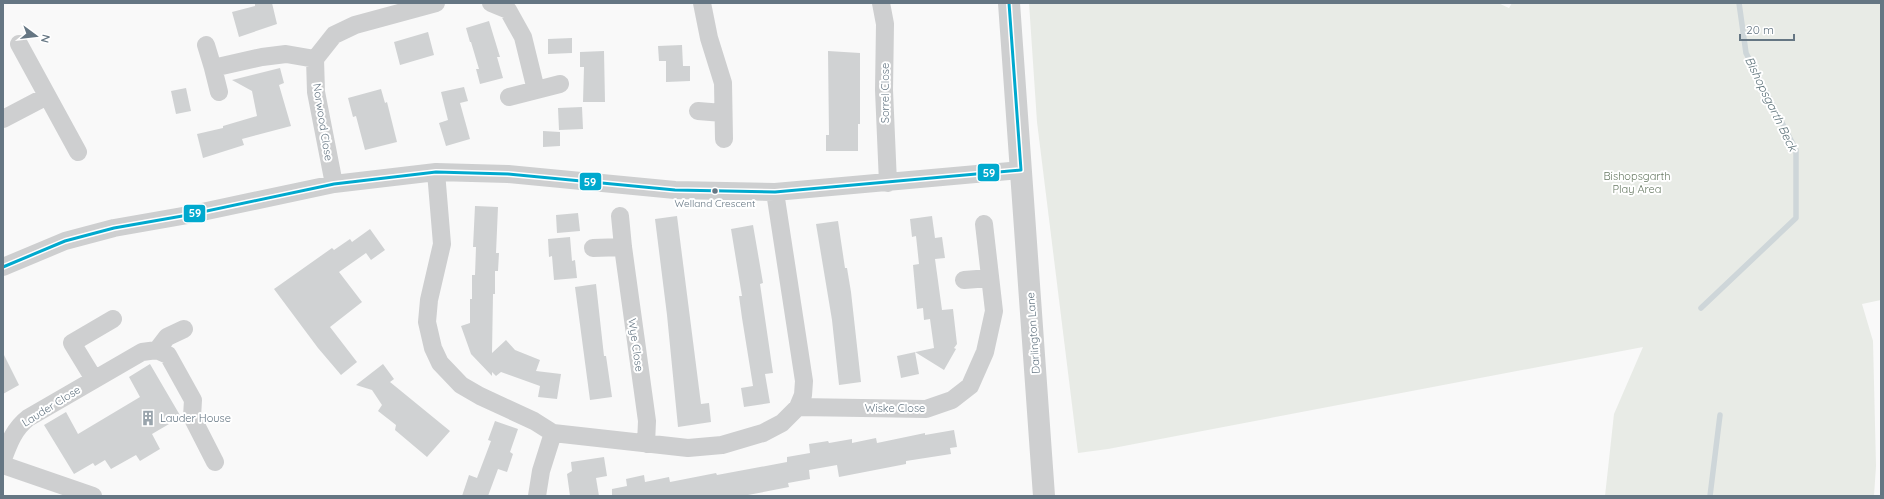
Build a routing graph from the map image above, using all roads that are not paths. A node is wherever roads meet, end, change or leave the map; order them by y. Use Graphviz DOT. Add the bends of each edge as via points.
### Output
graph roads {
  1 [pos="436,3"];
  2 [pos="491,3"];
  3 [pos="702,3"];
  4 [pos="881,3"];
  5 [pos="1009,3"];
  6 [pos="19,44"];
  7 [pos="206,45"];
  8 [pos="315,59"];
  9 [pos="213,68"];
  10 [pos="560,84"];
  11 [pos="536,90"];
  12 [pos="219,92"];
  13 [pos="47,96"];
  14 [pos="509,97"];
  15 [pos="698,111"];
  16 [pos="723,112"];
  17 [pos="3,119"];
  18 [pos="724,139"];
  19 [pos="78,152"];
  20 [pos="1021,170"];
  21 [pos="436,172"];
  22 [pos="888,183"];
  23 [pos="334,184"];
  24 [pos="775,192"];
  25 [pos="620,216"];
  26 [pos="984,224"];
  27 [pos="622,247"];
  28 [pos="593,248"];
  29 [pos="3,267"];
  30 [pos="990,278"];
  31 [pos="964,280"];
  32 [pos="113,320"];
  33 [pos="184,328"];
  34 [pos="157,350"];
  35 [pos="94,379"];
  36 [pos="798,407"];
  37 [pos="553,433"];
  38 [pos="646,444"];
  39 [pos="3,459"];
  40 [pos="215,462"];
  41 [pos="3,465"];
  42 [pos="93,496"];
  43 [pos="536,496"];
  44 [pos="1044,496"];
  1 -- 8 [label="street" via="355,25 334,35"];
  2 -- 11 [label="street" via="508,10 523,36"];
  3 -- 16 [label="street" via="709,38 723,82"];
  4 -- 22 [label="street, Sorrel Close" via="885,24 884,90"];
  5 -- 20 [label="street, Darlington Lane"];
  6 -- 13 [label="street"];
  7 -- 9 [label="street"];
  8 -- 9 [label="street" via="286,54"];
  8 -- 23 [label="street, Norwood Close" via="316,92"];
  9 -- 12 [label="street"];
  10 -- 11 [label="street"];
  11 -- 14 [label="street"];
  13 -- 17 [label="street"];
  13 -- 19 [label="street"];
  15 -- 16 [label="street"];
  16 -- 18 [label="street"];
  20 -- 22 [label="street"];
  20 -- 44 [label="street, Darlington Lane"];
  21 -- 23 [label="street"];
  21 -- 24 [label="street" via="508,174 675,190"];
  21 -- 37 [label="street" via="442,244 429,300 427,322 433,348 440,363 461,385"];
  22 -- 24 [label="street"];
  23 -- 29 [label="street" via="65,240"];
  24 -- 36 [label="street" via="804,381 803,395"];
  25 -- 27 [label="street, Wye Close"];
  26 -- 30 [label="street, Wiske Close"];
  27 -- 28 [label="street"];
  27 -- 38 [label="street, Wye Close" via="647,421"];
  30 -- 31 [label="street"];
  30 -- 36 [label="street, Wiske Close" via="994,311 985,352 970,386 952,400 926,409 913,410"];
  32 -- 35 [label="street" via="72,343"];
  33 -- 34 [label="street" via="167,337"];
  34 -- 35 [label="street, Lauder Close" via="142,352"];
  34 -- 40 [label="street" via="168,355 193,400 192,417"];
  35 -- 39 [label="street, Lauder Close" via="19,425 12,435"];
  36 -- 38 [label="street" via="782,423 763,433 722,445 688,448"];
  37 -- 38 [label="street"];
  37 -- 43 [label="street"];
  41 -- 42 [label="street"];
}
